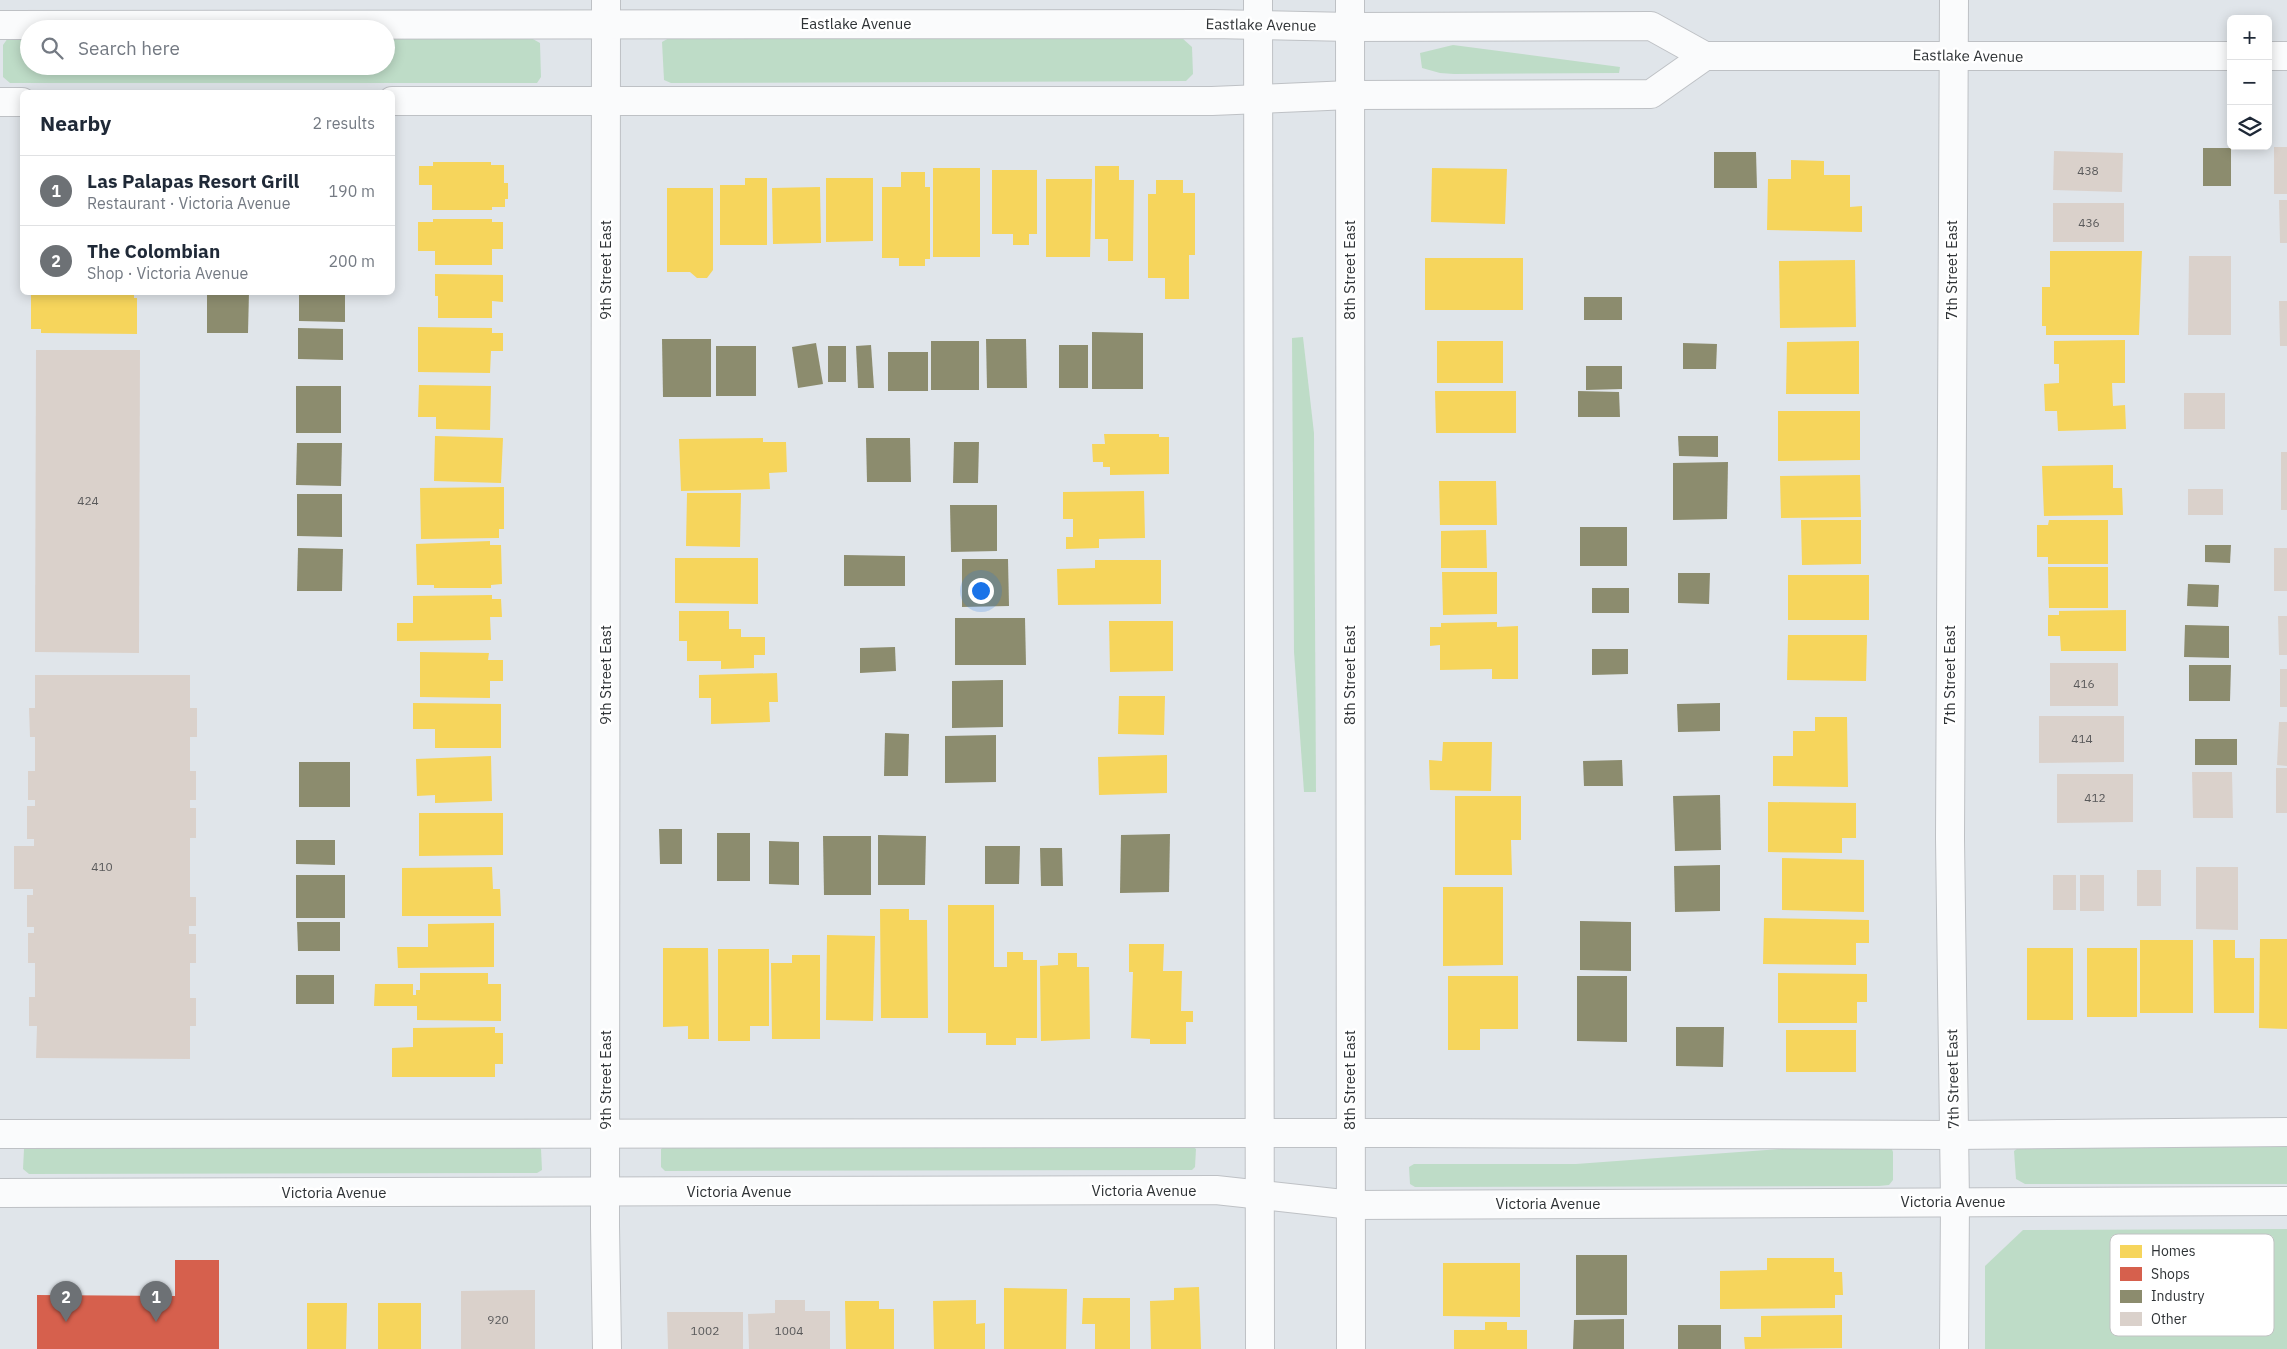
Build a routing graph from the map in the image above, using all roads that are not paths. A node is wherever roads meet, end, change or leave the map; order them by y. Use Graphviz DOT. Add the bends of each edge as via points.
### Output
graph roads {
  1 [pos="1350,0"];
  2 [pos="1954,0"];
  3 [pos="606,12"];
  4 [pos="1258,12"];
  5 [pos="233,20"];
  6 [pos="0,25"];
  7 [pos="20,25"];
  8 [pos="1350,27"];
  9 [pos="1954,55"];
  10 [pos="1705,56"];
  11 [pos="2227,56"];
  12 [pos="2272,56"];
  13 [pos="2287,56"];
  14 [pos="1350,95"];
  15 [pos="1258,99"];
  16 [pos="395,101"];
  17 [pos="605,101"];
  18 [pos="0,102"];
  19 [pos="20,102"];
  20 [pos="2287,1132"];
  21 [pos="1350,1133"];
  22 [pos="0,1134"];
  23 [pos="606,1134"];
  24 [pos="1259,1134"];
  25 [pos="1954,1135"];
  26 [pos="606,1192"];
  27 [pos="0,1193"];
  28 [pos="1260,1196"];
  29 [pos="2287,1201"];
  30 [pos="1955,1202"];
  31 [pos="1352,1205"];
  32 [pos="607,1349"];
  33 [pos="1260,1349"];
  34 [pos="1351,1349"];
  35 [pos="1954,1349"];
  1 -- 8 [label="street, 8th Street East"];
  2 -- 9 [label="street, 7th Street East"];
  3 -- 4 [label="street, Eastlake Avenue"];
  3 -- 5 [label="street, Eastlake Avenue"];
  3 -- 17 [label="street, 9th Street East"];
  4 -- 8 [label="street, Eastlake Avenue"];
  4 -- 15 [label="street"];
  6 -- 7 [label="street, Eastlake Avenue"];
  8 -- 10 [label="street, Eastlake Avenue" via="1651,26"];
  8 -- 14 [label="street, 8th Street East"];
  9 -- 10 [label="street, Eastlake Avenue"];
  9 -- 11 [label="street, Eastlake Avenue"];
  9 -- 25 [label="street, 7th Street East" via="1950,839"];
  10 -- 14 [label="street" via="1651,94"];
  12 -- 13 [label="street"];
  14 -- 15 [label="street"];
  14 -- 21 [label="street, 8th Street East"];
  15 -- 17 [label="street"];
  15 -- 24 [label="street"];
  16 -- 17 [label="street"];
  17 -- 23 [label="street, 9th Street East"];
  18 -- 19 [label="street"];
  20 -- 25 [label="street"];
  21 -- 24 [label="street"];
  21 -- 25 [label="street"];
  21 -- 31 [label="street, 8th Street East"];
  22 -- 23 [label="street"];
  23 -- 24 [label="street"];
  23 -- 26 [label="street, 9th Street East"];
  24 -- 28 [label="street"];
  25 -- 30 [label="street, 7th Street East"];
  26 -- 27 [label="street, Victoria Avenue"];
  26 -- 28 [label="street, Victoria Avenue" via="1216,1190"];
  26 -- 32 [label="street, 9th Street East"];
  28 -- 31 [label="street, Victoria Avenue"];
  28 -- 33 [label="street"];
  29 -- 30 [label="street, Victoria Avenue"];
  30 -- 31 [label="street, Victoria Avenue"];
  30 -- 35 [label="street, 7th Street East"];
  31 -- 34 [label="street, 8th Street East"];
}
